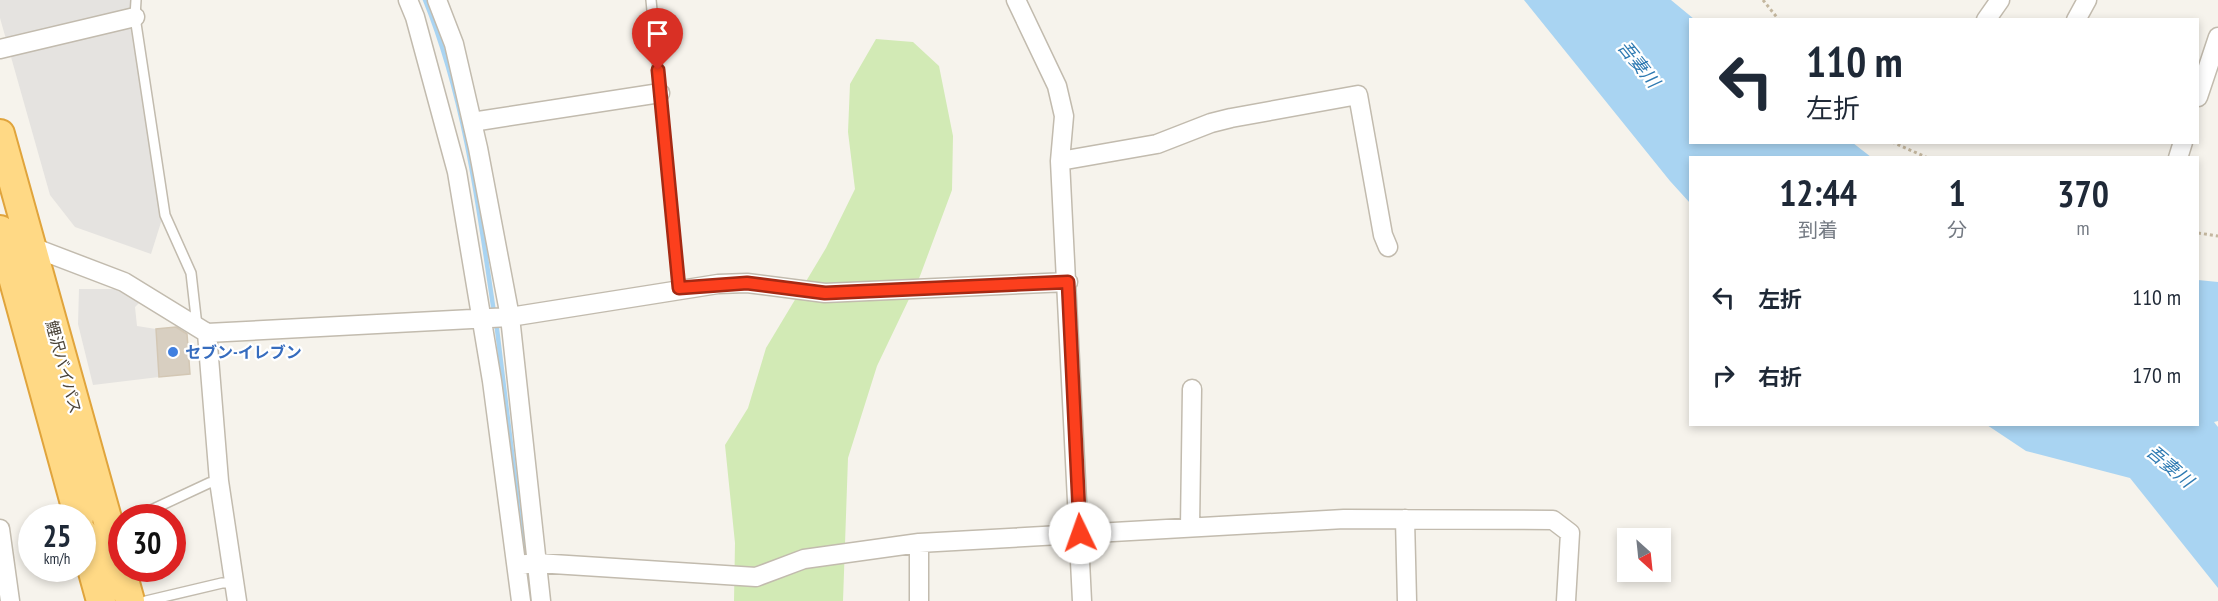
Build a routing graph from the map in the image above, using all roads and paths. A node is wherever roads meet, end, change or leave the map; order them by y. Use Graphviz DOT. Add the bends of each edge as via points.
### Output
graph roads {
  1 [pos="408,0"];
  2 [pos="437,0"];
  3 [pos="651,0"];
  4 [pos="1016,0"];
  5 [pos="1764,0"];
  6 [pos="2000,0"];
  7 [pos="2087,0"];
  8 [pos="135,8"];
  9 [pos="1778,18"];
  10 [pos="1987,18"];
  11 [pos="2077,18"];
  12 [pos="2218,37"];
  13 [pos="0,49"];
  14 [pos="660,93"];
  15 [pos="2199,94"];
  16 [pos="472,122"];
  17 [pos="0,134"];
  18 [pos="1896,144"];
  19 [pos="1924,156"];
  20 [pos="1060,161"];
  21 [pos="0,231"];
  22 [pos="2199,233"];
  23 [pos="2218,236"];
  24 [pos="31,246"];
  25 [pos="1388,248"];
  26 [pos="1068,282"];
  27 [pos="679,288"];
  28 [pos="495,317"];
  29 [pos="202,330"];
  30 [pos="1192,389"];
  31 [pos="219,481"];
  32 [pos="75,504"];
  33 [pos="160,504"];
  34 [pos="108,511"];
  35 [pos="1405,519"];
  36 [pos="1190,527"];
  37 [pos="0,529"];
  38 [pos="1080,533"];
  39 [pos="919,543"];
  40 [pos="108,553"];
  41 [pos="526,564"];
  42 [pos="126,582"];
  43 [pos="233,583"];
  44 [pos="10,601"];
  45 [pos="101,601"];
  46 [pos="130,601"];
  47 [pos="146,601"];
  48 [pos="237,601"];
  49 [pos="521,601"];
  50 [pos="540,601"];
  51 [pos="919,601"];
  52 [pos="1082,601"];
  53 [pos="1407,601"];
  54 [pos="1566,601"];
  1 -- 28 [label="street"];
  2 -- 16 [label="street" via="454,44"];
  3 -- 14 [label="lane"];
  4 -- 20 [label="street" via="1057,86 1064,116"];
  5 -- 9 [label="path"];
  6 -- 10 [label="street"];
  7 -- 11 [label="street"];
  8 -- 13 [label="street"];
  8 -- 29 [label="lane" via="165,215 191,273"];
  12 -- 15 [label="street"];
  14 -- 16 [label="street"];
  14 -- 27 [label="lane"];
  16 -- 28 [label="street"];
  17 -- 24 [label="highway, 鯉沢バイパス"];
  18 -- 19 [label="path"];
  20 -- 25 [label="street" via="1157,144 1231,118 1358,95"];
  20 -- 26 [label="street"];
  21 -- 24 [label="street"];
  21 -- 32 [label="highway, 鯉沢バイパス"];
  22 -- 23 [label="path"];
  24 -- 29 [label="street" via="123,282"];
  24 -- 34 [label="highway, 鯉沢バイパス"];
  26 -- 27 [label="street" via="825,293 747,283"];
  26 -- 38 [label="street"];
  27 -- 28 [label="street"];
  28 -- 29 [label="street"];
  28 -- 41 [label="street"];
  28 -- 41 [label="street"];
  29 -- 31 [label="street"];
  30 -- 36 [label="street"];
  31 -- 33 [label="lane"];
  31 -- 43 [label="street"];
  35 -- 36 [label="street"];
  35 -- 53 [label="street"];
  35 -- 54 [label="street" via="1553,520 1570,533"];
  36 -- 38 [label="street"];
  37 -- 44 [label="street"];
  38 -- 39 [label="street"];
  38 -- 52 [label="street"];
  39 -- 41 [label="street" via="804,560 756,577"];
  39 -- 51 [label="street"];
  40 -- 45 [label="highway, 鯉沢バイパス"];
  41 -- 49 [label="street"];
  41 -- 50 [label="street"];
  42 -- 46 [label="highway, 鯉沢バイパス"];
  43 -- 47 [label="lane"];
  43 -- 48 [label="street"];
}
